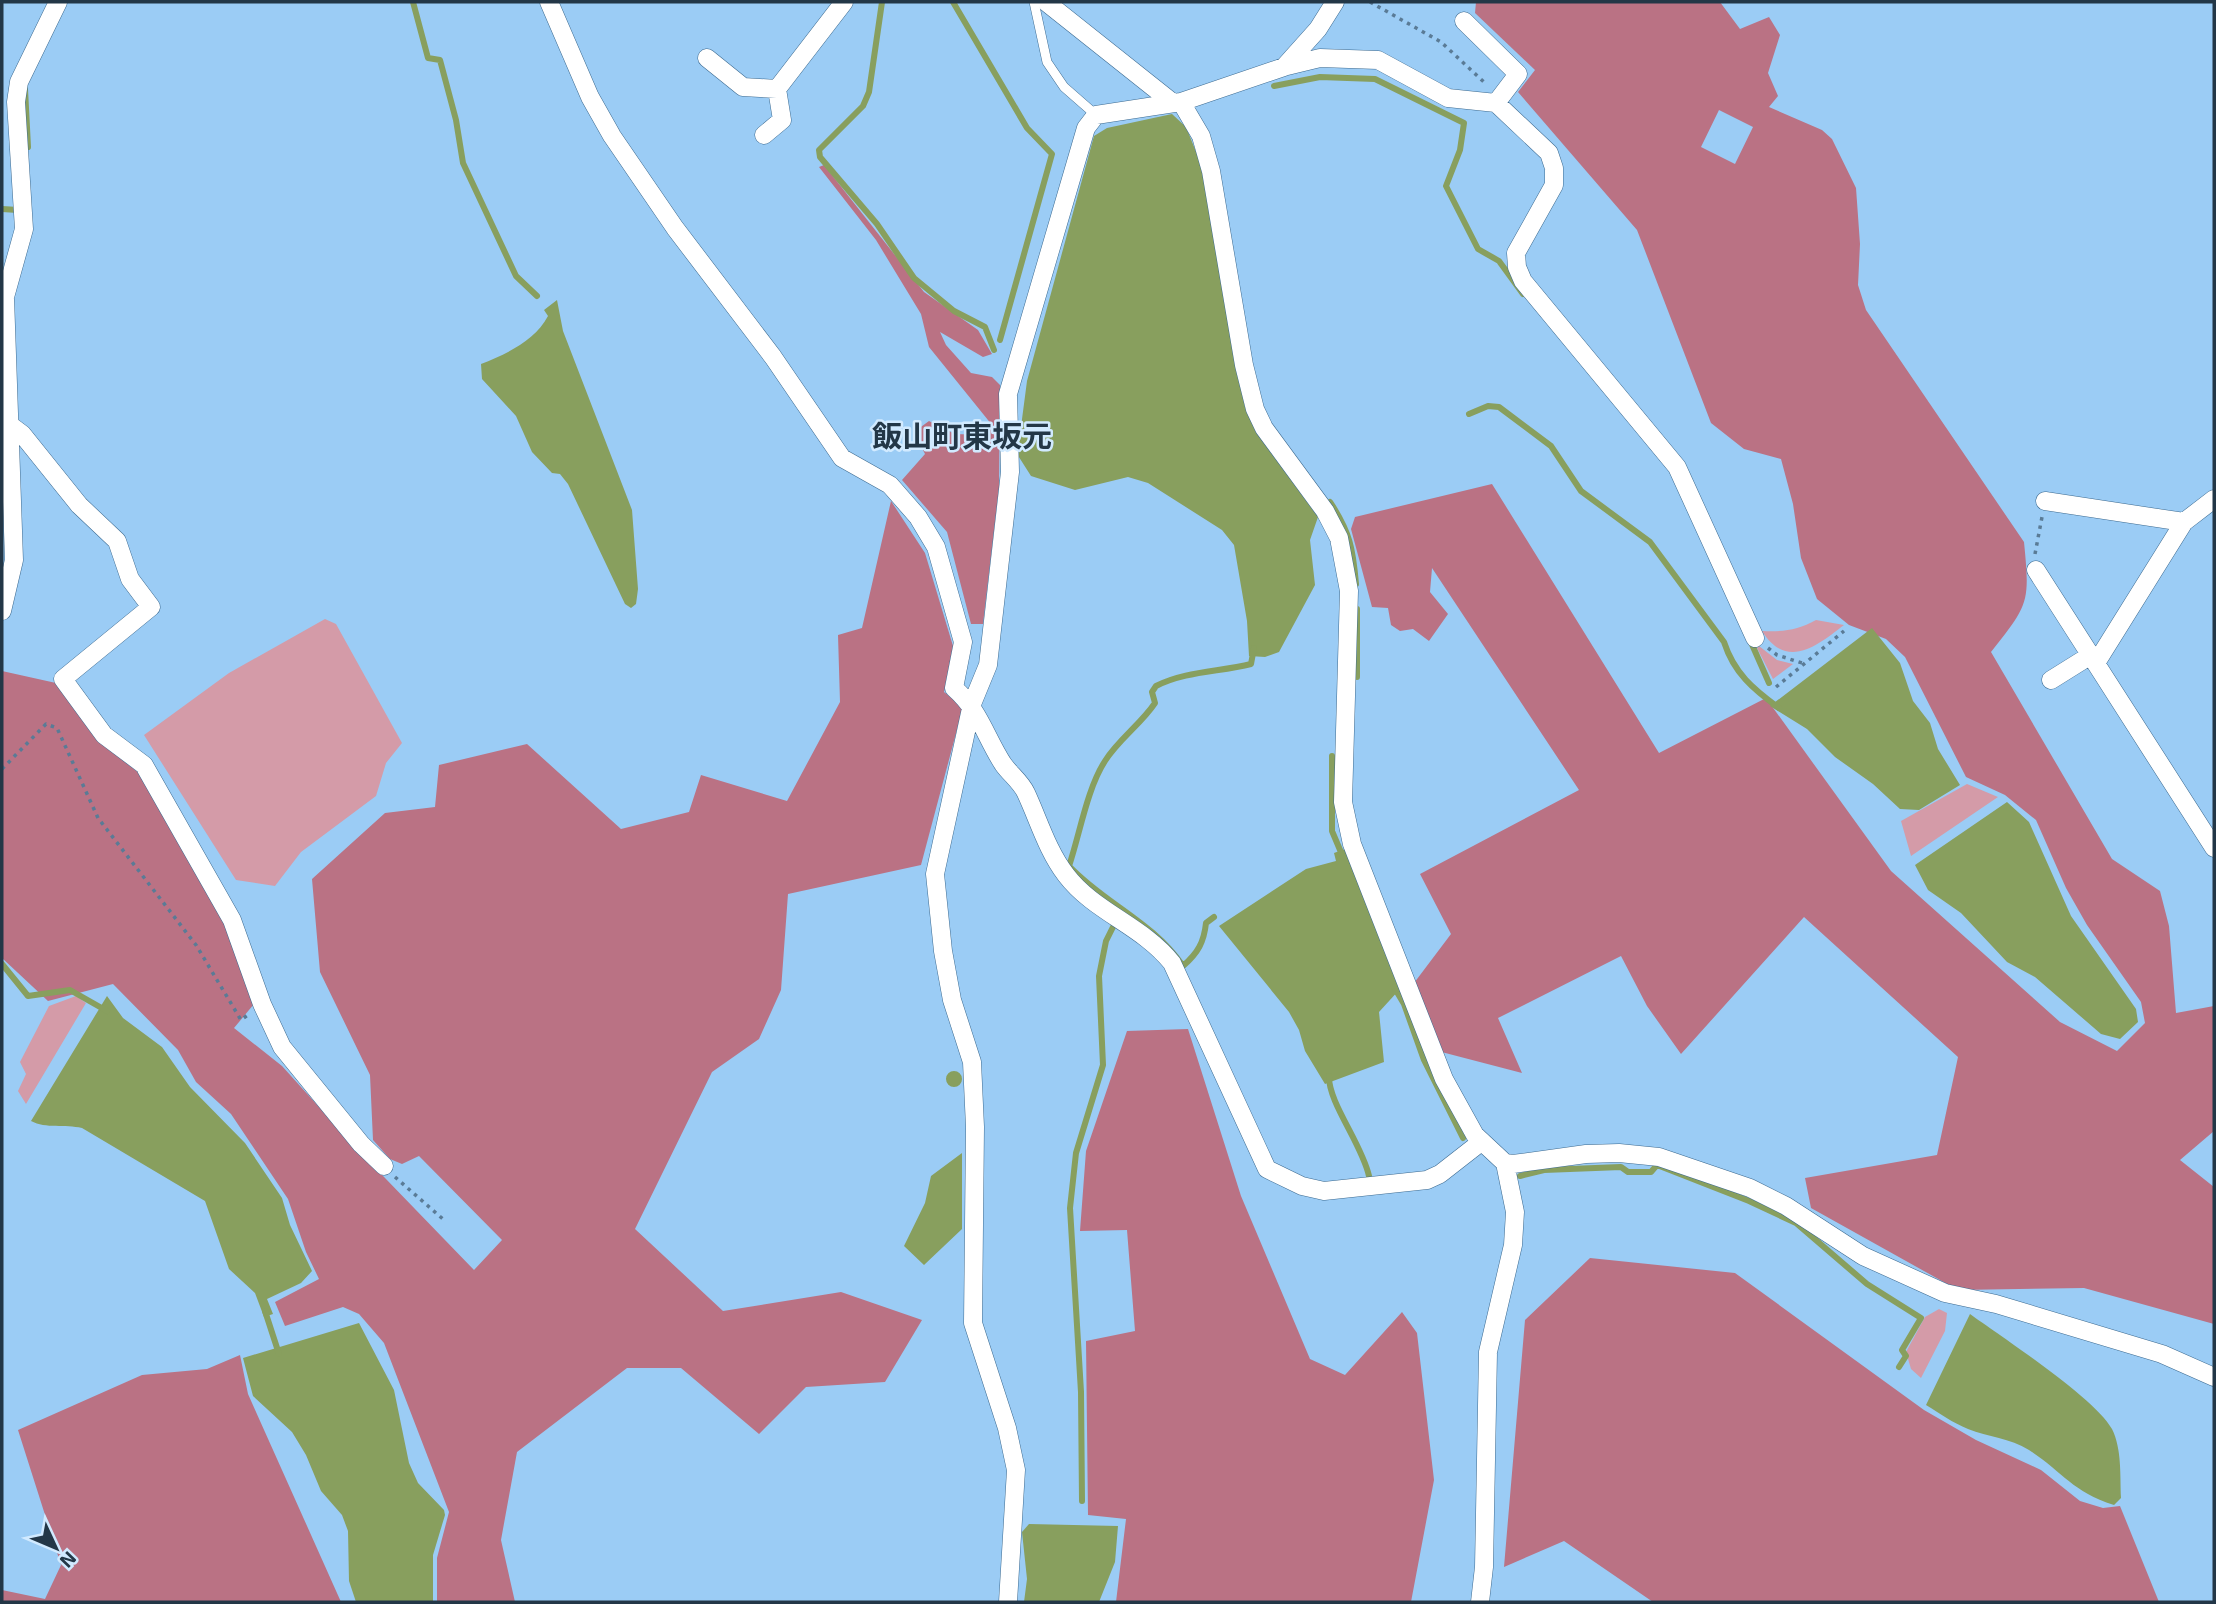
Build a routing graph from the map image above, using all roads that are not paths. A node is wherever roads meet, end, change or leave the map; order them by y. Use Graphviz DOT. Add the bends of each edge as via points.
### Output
graph roads {
  1 [pos="58,2"];
  2 [pos="549,2"];
  3 [pos="844,2"];
  4 [pos="1034,2"];
  5 [pos="1046,2"];
  6 [pos="1335,2"];
  7 [pos="1464,21"];
  8 [pos="707,58"];
  9 [pos="1284,66"];
  10 [pos="777,89"];
  11 [pos="1498,100"];
  12 [pos="1177,103"];
  13 [pos="1096,115"];
  14 [pos="764,135"];
  15 [pos="10,425"];
  16 [pos="2214,499"];
  17 [pos="2045,502"];
  18 [pos="2184,522"];
  19 [pos="2036,570"];
  20 [pos="2,611"];
  21 [pos="1755,638"];
  22 [pos="2093,659"];
  23 [pos="2051,680"];
  24 [pos="972,704"];
  25 [pos="2214,848"];
  26 [pos="1481,1142"];
  27 [pos="1505,1163"];
  28 [pos="384,1166"];
  29 [pos="2214,1377"];
  30 [pos="1008,1602"];
  31 [pos="1480,1602"];
  1 -- 15 [label="street" via="19,82 16,102 24,229 5,297"];
  2 -- 24 [label="street" via="590,97 675,228 842,458 890,485 924,527 936,547 963,642 954,688"];
  3 -- 10 [label="street"];
  4 -- 13 [label="lane" via="1047,62 1064,87"];
  5 -- 12 [label="street"];
  6 -- 9 [label="street" via="1318,29"];
  7 -- 11 [label="street" via="1518,74"];
  8 -- 10 [label="street" via="743,87"];
  9 -- 11 [label="street" via="1320,58 1378,60 1448,98"];
  9 -- 12 [label="street"];
  10 -- 14 [label="street" via="782,120"];
  11 -- 21 [label="street" via="1549,153 1554,168 1554,185 1516,253 1523,281 1677,467"];
  12 -- 13 [label="street"];
  12 -- 26 [label="street" via="1201,136 1211,171 1255,408 1325,511 1346,565 1343,802 1352,844 1444,1079"];
  13 -- 24 [label="street" via="1086,128 1008,394 1010,472 988,665"];
  15 -- 20 [label="street" via="14,560"];
  15 -- 28 [label="street" via="79,505 117,541 130,579 151,607 63,679 104,735 144,765 232,920 282,1047"];
  16 -- 18 [label="street"];
  17 -- 18 [label="street"];
  18 -- 22 [label="street"];
  19 -- 22 [label="street"];
  22 -- 23 [label="street"];
  22 -- 25 [label="street"];
  24 -- 26 [label="street" via="1004,765 1024,789 1065,874 1084,894 1159,946 1172,963 1267,1169 1324,1191 1426,1180"];
  24 -- 30 [label="street" via="935,874 952,1000 972,1062 973,1323 1017,1470"];
  26 -- 27 [label="street"];
  27 -- 29 [label="street" via="1619,1153 1659,1157 1749,1188 1863,1256 1945,1293 2162,1354"];
  27 -- 31 [label="street" via="1515,1212 1513,1245 1488,1352"];
}
